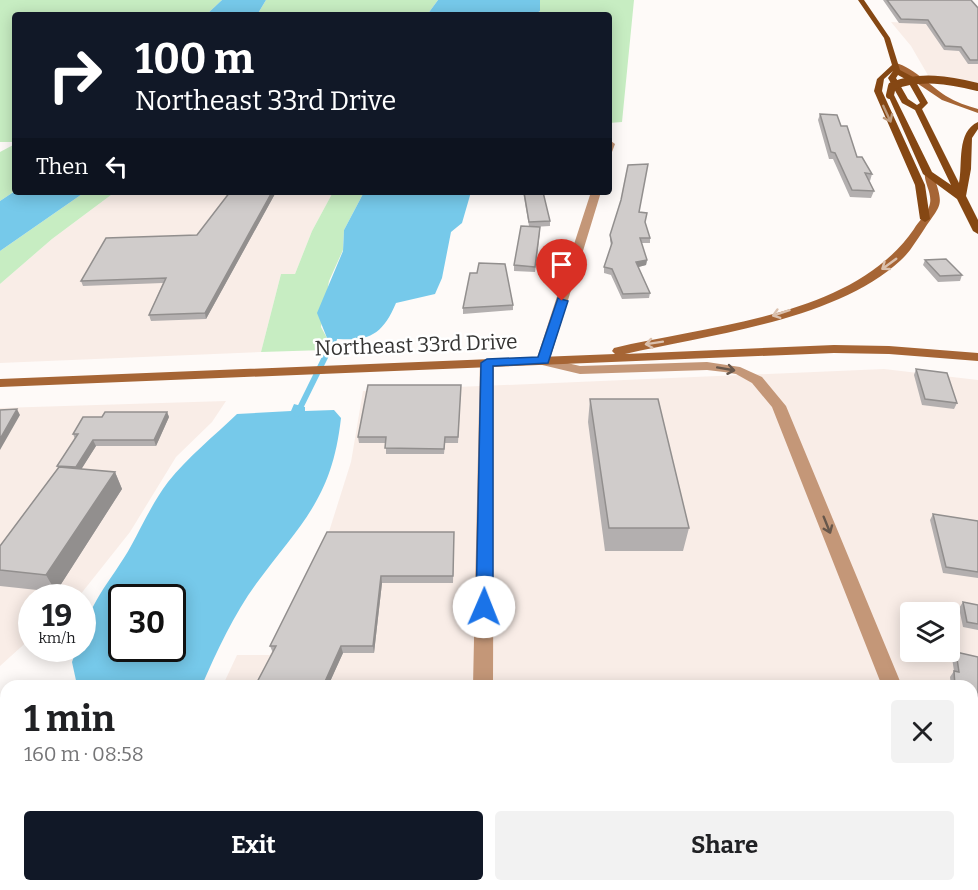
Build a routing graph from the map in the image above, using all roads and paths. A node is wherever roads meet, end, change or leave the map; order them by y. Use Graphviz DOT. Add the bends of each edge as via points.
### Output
graph roads {
  1 [pos="861,0"];
  2 [pos="897,68"];
  3 [pos="978,87"];
  4 [pos="918,109"];
  5 [pos="978,111"];
  6 [pos="978,125"];
  7 [pos="928,174"];
  8 [pos="595,195"];
  9 [pos="963,197"];
  10 [pos="925,219"];
  11 [pos="978,231"];
  12 [pos="978,357"];
  13 [pos="584,359"];
  14 [pos="543,361"];
  15 [pos="487,363"];
  16 [pos="0,384"];
  17 [pos="483,680"];
  18 [pos="890,680"];
  1 -- 2 [label="main road" via="887,38"];
  2 -- 4 [label="main road" via="892,78 905,101"];
  2 -- 4 [label="main road" via="910,79 924,103"];
  2 -- 5 [label="main road" via="919,78 948,102"];
  2 -- 10 [label="main road, one-way" via="883,76 878,91 920,185"];
  3 -- 7 [label="main road, bridge" via="931,80 896,84 889,92"];
  4 -- 9 [label="main road"];
  6 -- 9 [label="main road" via="967,136"];
  7 -- 9 [label="main road"];
  7 -- 10 [label="main road" via="936,204"];
  8 -- 14 [label="street"];
  9 -- 11 [label="main road"];
  10 -- 13 [label="main road, one-way" via="905,251 869,278 843,291 734,328"];
  12 -- 13 [label="main road, Northeast 33rd Drive" via="834,349"];
  13 -- 14 [label="main road, Northeast 33rd Drive"];
  14 -- 15 [label="main road, Northeast 33rd Drive"];
  14 -- 18 [label="street, one-way" via="580,370 716,367 740,372 766,388 779,406"];
  15 -- 16 [label="main road, Northeast 33rd Drive"];
  15 -- 17 [label="street"];
}
